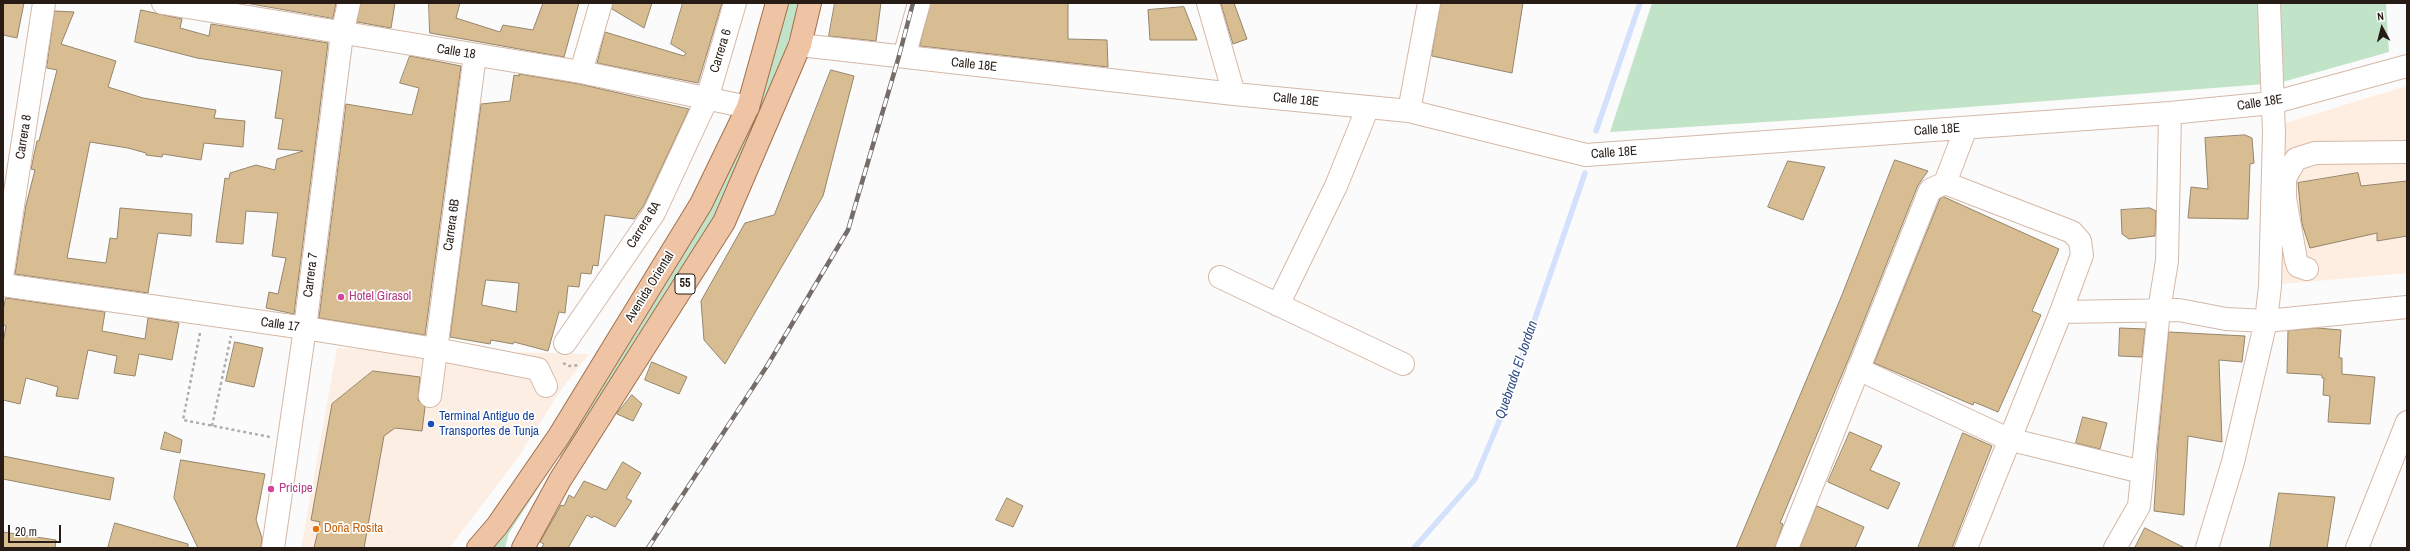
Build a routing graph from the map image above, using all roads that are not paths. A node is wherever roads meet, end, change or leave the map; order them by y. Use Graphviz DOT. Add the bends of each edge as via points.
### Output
graph roads {
  1 [pos="44,3"];
  2 [pos="163,3"];
  3 [pos="349,3"];
  4 [pos="601,3"];
  5 [pos="735,3"];
  6 [pos="777,3"];
  7 [pos="810,3"];
  8 [pos="919,3"];
  9 [pos="1208,3"];
  10 [pos="1429,3"];
  11 [pos="2269,3"];
  12 [pos="342,34"];
  13 [pos="800,45"];
  14 [pos="475,55"];
  15 [pos="904,57"];
  16 [pos="2407,66"];
  17 [pos="581,72"];
  18 [pos="1234,94"];
  19 [pos="707,99"];
  20 [pos="2272,103"];
  21 [pos="748,106"];
  22 [pos="1368,107"];
  23 [pos="1409,111"];
  24 [pos="2170,113"];
  25 [pos="1966,128"];
  26 [pos="2407,152"];
  27 [pos="1945,183"];
  28 [pos="2307,269"];
  29 [pos="3,271"];
  30 [pos="1220,278"];
  31 [pos="3,285"];
  32 [pos="1278,305"];
  33 [pos="2407,307"];
  34 [pos="2159,310"];
  35 [pos="2061,312"];
  36 [pos="2266,321"];
  37 [pos="304,328"];
  38 [pos="436,349"];
  39 [pos="561,353"];
  40 [pos="1403,364"];
  41 [pos="1858,369"];
  42 [pos="546,386"];
  43 [pos="430,396"];
  44 [pos="2407,422"];
  45 [pos="2008,439"];
  46 [pos="2401,453"];
  47 [pos="539,464"];
  48 [pos="2142,472"];
  49 [pos="560,480"];
  50 [pos="273,548"];
  51 [pos="478,548"];
  52 [pos="523,548"];
  53 [pos="1787,548"];
  54 [pos="1966,548"];
  55 [pos="2116,548"];
  56 [pos="2207,548"];
  57 [pos="2357,548"];
  1 -- 29 [label="street, Carrera 8"];
  2 -- 12 [label="street, Calle 18"];
  3 -- 12 [label="street, Carrera 7"];
  4 -- 17 [label="street"];
  5 -- 19 [label="street, Carrera 6"];
  6 -- 21 [label="main road, Avenida Oriental / 55"];
  7 -- 13 [label="main road, 55"];
  8 -- 15 [label="street"];
  9 -- 18 [label="street"];
  10 -- 23 [label="street"];
  11 -- 20 [label="street"];
  12 -- 14 [label="street, Calle 18"];
  12 -- 37 [label="street, Carrera 7"];
  13 -- 15 [label="street, Calle 18E"];
  13 -- 49 [label="main road, 55" via="724,222"];
  14 -- 17 [label="street, Calle 18"];
  14 -- 38 [label="street, Carrera 6B"];
  15 -- 18 [label="street, Calle 18E"];
  16 -- 20 [label="street, Calle 18E"];
  17 -- 19 [label="street, Calle 18"];
  18 -- 22 [label="street, Calle 18E"];
  19 -- 21 [label="street, Calle 18"];
  19 -- 39 [label="street, Carrera 6A" via="654,213"];
  20 -- 24 [label="street, Calle 18E"];
  20 -- 36 [label="street" via="2274,133 2270,286"];
  21 -- 47 [label="main road, Avenida Oriental / 55" via="701,204"];
  22 -- 23 [label="street, Calle 18E"];
  22 -- 32 [label="street" via="1336,186"];
  23 -- 25 [label="street, Calle 18E" via="1586,155"];
  24 -- 25 [label="street, Calle 18E"];
  24 -- 34 [label="street" via="2167,261"];
  25 -- 27 [label="street"];
  26 -- 28 [label="street" via="2315,153 2296,160 2285,178 2285,198 2296,260 2298,266"];
  27 -- 35 [label="street" via="2072,232 2080,241 2082,255"];
  27 -- 41 [label="street" via="1930,190"];
  30 -- 32 [label="street"];
  31 -- 37 [label="street, Calle 17"];
  32 -- 40 [label="street"];
  33 -- 36 [label="street"];
  34 -- 35 [label="street"];
  34 -- 36 [label="street" via="2179,310 2226,319"];
  34 -- 48 [label="street"];
  35 -- 45 [label="street"];
  36 -- 56 [label="street" via="2233,462"];
  37 -- 38 [label="street, Calle 17"];
  37 -- 50 [label="street, Carrera 7"];
  38 -- 42 [label="street, Calle 17" via="538,370"];
  38 -- 43 [label="street, Carrera 6B"];
  41 -- 45 [label="street"];
  41 -- 53 [label="street"];
  44 -- 46 [label="street"];
  45 -- 48 [label="street"];
  45 -- 54 [label="street"];
  46 -- 57 [label="street"];
  47 -- 49 [label="main road"];
  47 -- 51 [label="main road, Avenida Oriental / 55" via="497,526"];
  48 -- 55 [label="street" via="2139,506"];
  49 -- 52 [label="main road, 55"];
}
